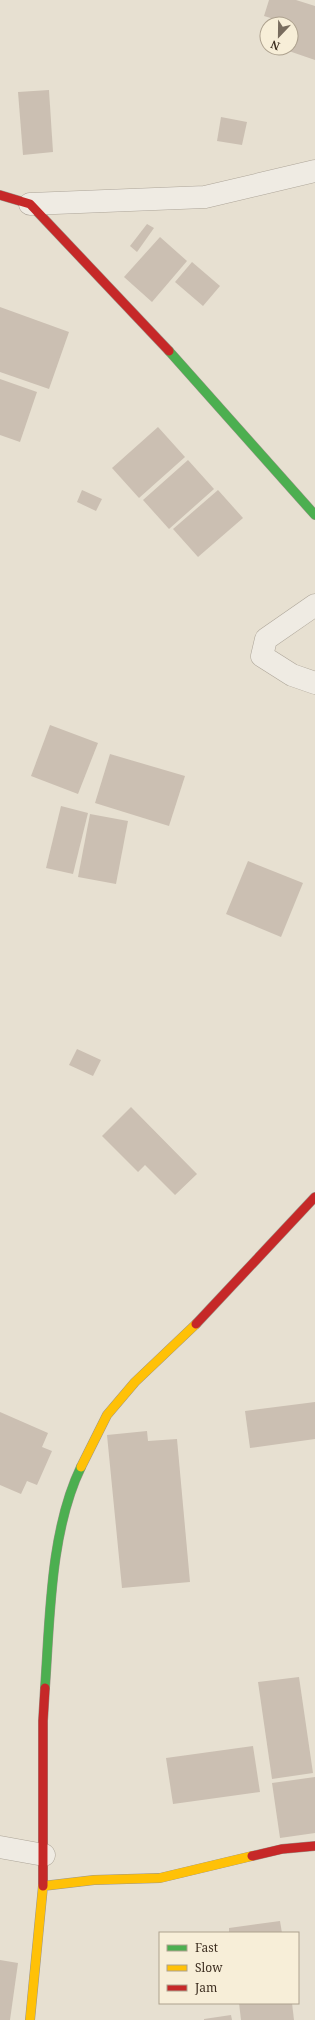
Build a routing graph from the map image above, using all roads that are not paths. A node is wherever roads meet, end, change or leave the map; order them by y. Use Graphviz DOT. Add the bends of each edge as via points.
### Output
graph roads {
  1 [pos="315,171"];
  2 [pos="0,195"];
  3 [pos="30,204"];
  4 [pos="315,515"];
  5 [pos="315,605"];
  6 [pos="315,683"];
  7 [pos="315,1197"];
  8 [pos="315,1846"];
  9 [pos="0,1847"];
  10 [pos="44,1855"];
  11 [pos="43,1886"];
  12 [pos="30,2020"];
  1 -- 3 [label="street" via="205,198"];
  2 -- 3 [label="street"];
  3 -- 4 [label="street" via="147,326"];
  5 -- 6 [label="street" via="266,639 262,656 292,675"];
  7 -- 10 [label="street" via="187,1334 135,1382 107,1415 78,1474 64,1512 52,1592 43,1721"];
  8 -- 11 [label="street" via="282,1849 160,1878 94,1880"];
  9 -- 10 [label="street"];
  10 -- 11 [label="street"];
  11 -- 12 [label="street"];
}
